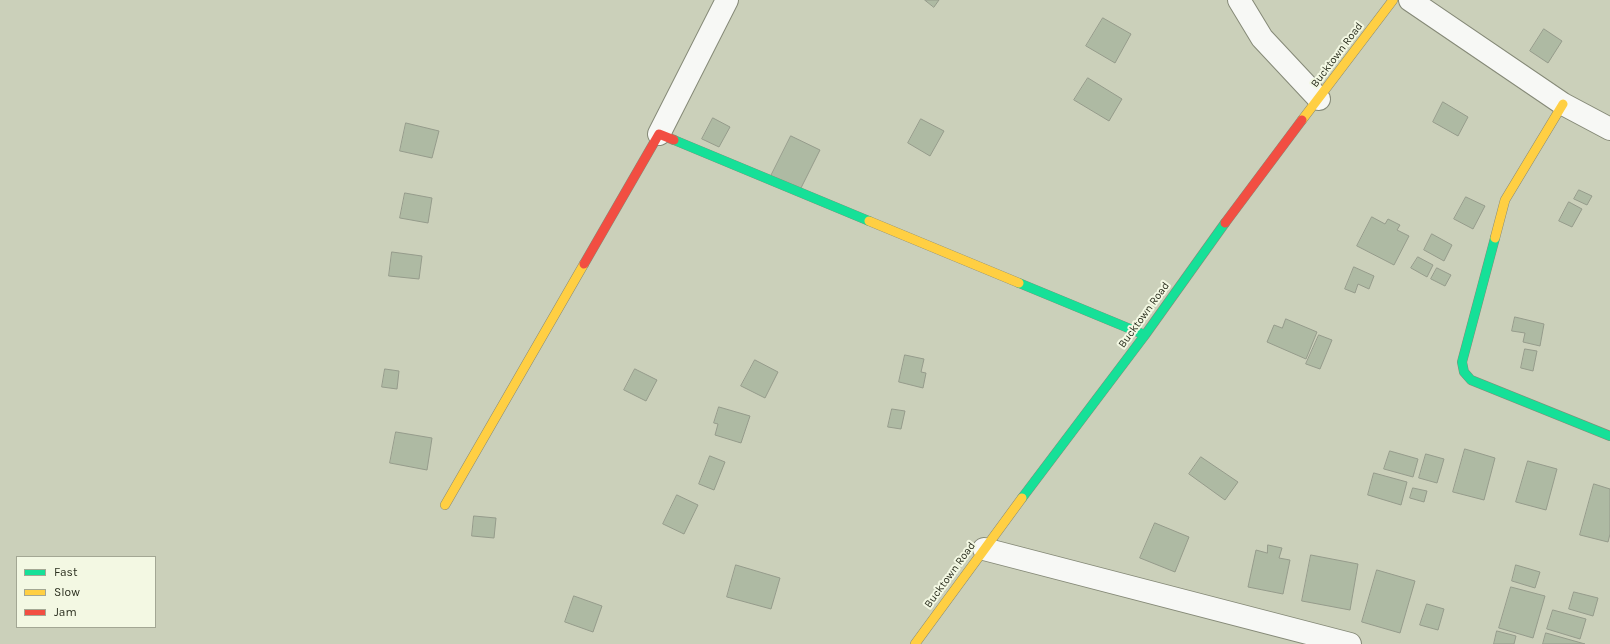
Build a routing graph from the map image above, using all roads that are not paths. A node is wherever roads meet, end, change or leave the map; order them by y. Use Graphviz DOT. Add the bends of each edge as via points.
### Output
graph roads {
  1 [pos="727,0"];
  2 [pos="1239,0"];
  3 [pos="1393,0"];
  4 [pos="1410,0"];
  5 [pos="1319,99"];
  6 [pos="1563,104"];
  7 [pos="1610,129"];
  8 [pos="659,134"];
  9 [pos="1145,335"];
  10 [pos="1610,436"];
  11 [pos="445,505"];
  12 [pos="984,549"];
  13 [pos="915,644"];
  14 [pos="1350,644"];
  1 -- 8 [label="street"];
  2 -- 5 [label="street" via="1262,38"];
  3 -- 5 [label="street, Bucktown Road"];
  4 -- 6 [label="street"];
  5 -- 9 [label="street, Bucktown Road" via="1201,255"];
  6 -- 7 [label="street"];
  6 -- 10 [label="street" via="1505,200 1462,362 1464,372 1471,380"];
  8 -- 9 [label="street"];
  8 -- 11 [label="street"];
  9 -- 12 [label="street, Bucktown Road"];
  12 -- 13 [label="street, Bucktown Road"];
  12 -- 14 [label="street"];
}
